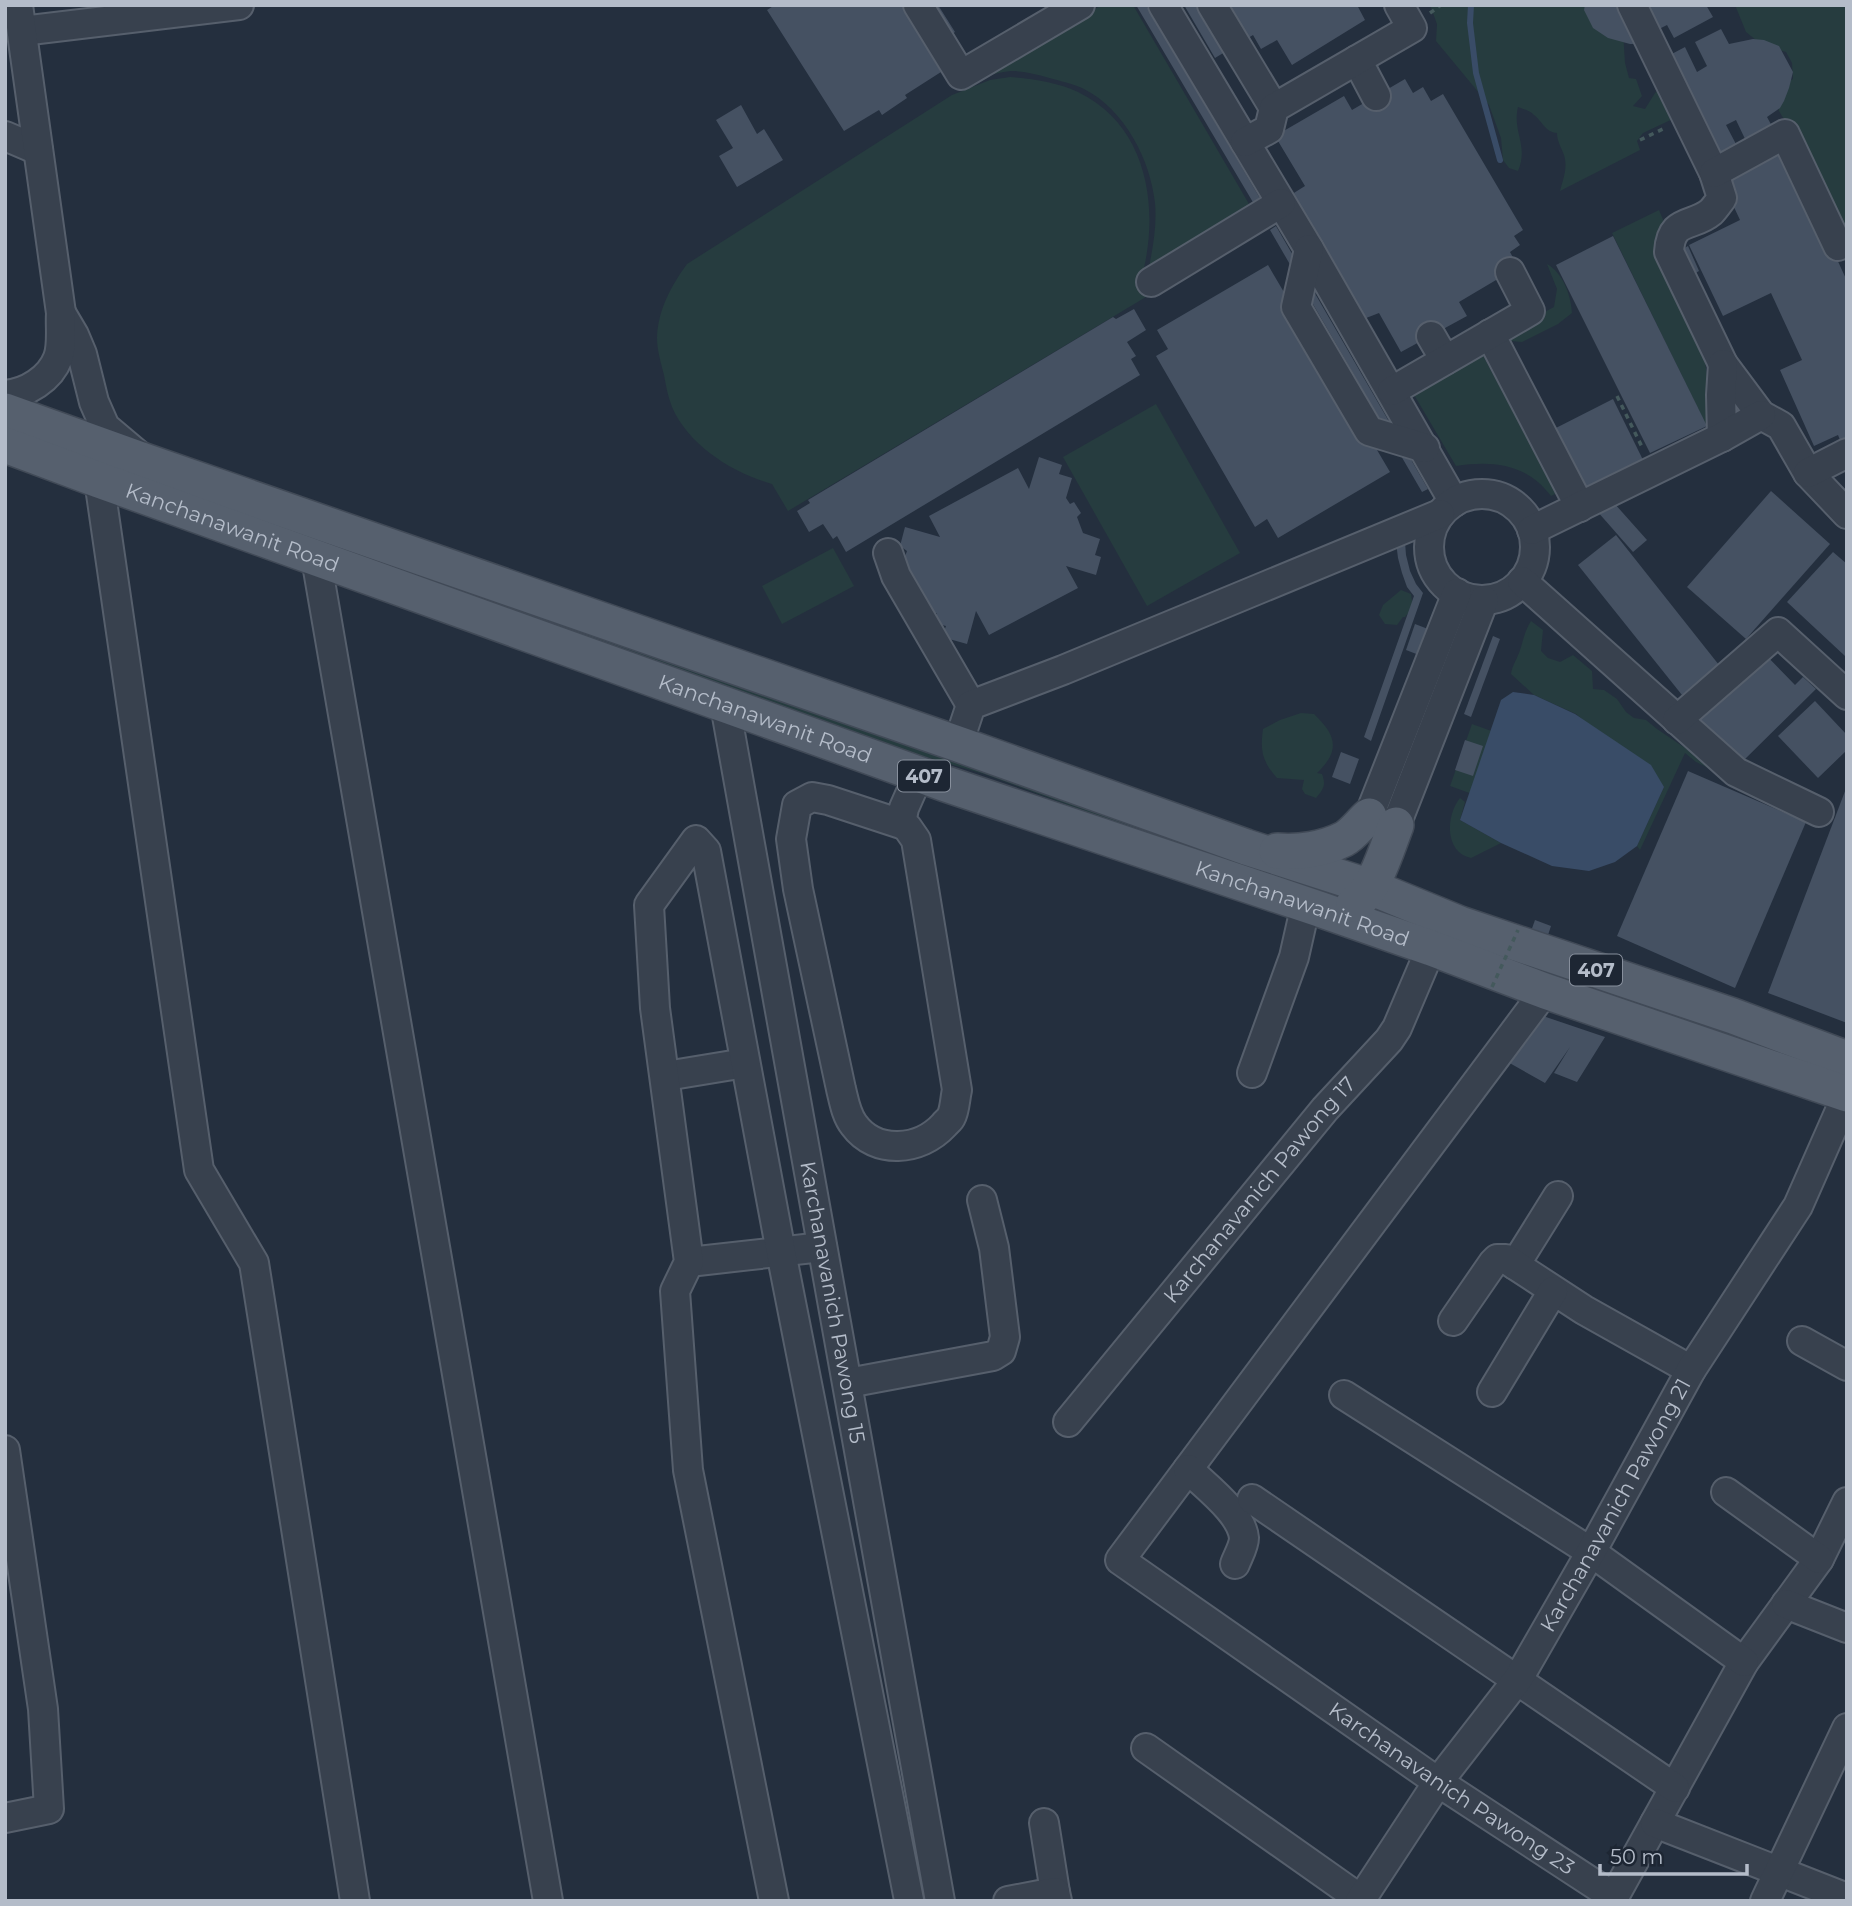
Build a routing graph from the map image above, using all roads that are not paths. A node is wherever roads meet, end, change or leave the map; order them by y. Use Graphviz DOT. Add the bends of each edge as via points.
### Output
graph roads {
  1 [pos="239,5"];
  2 [pos="918,5"];
  3 [pos="1080,5"];
  4 [pos="1163,5"];
  5 [pos="1212,5"];
  6 [pos="1399,5"];
  7 [pos="1633,5"];
  8 [pos="20,18"];
  9 [pos="1357,60"];
  10 [pos="1376,96"];
  11 [pos="1291,108"];
  12 [pos="5,136"];
  13 [pos="1245,142"];
  14 [pos="38,150"];
  15 [pos="1714,173"];
  16 [pos="1282,203"];
  17 [pos="1847,242"];
  18 [pos="1309,249"];
  19 [pos="1510,272"];
  20 [pos="1151,282"];
  21 [pos="61,313"];
  22 [pos="1490,334"];
  23 [pos="1431,336"];
  24 [pos="1445,360"];
  25 [pos="1723,365"];
  26 [pos="1387,383"];
  27 [pos="5,395"];
  28 [pos="5,411"];
  29 [pos="1761,415"];
  30 [pos="1722,437"];
  31 [pos="5,444"];
  32 [pos="1425,448"];
  33 [pos="1847,453"];
  34 [pos="147,462"];
  35 [pos="1808,473"];
  36 [pos="99,480"];
  37 [pos="1580,507"];
  38 [pos="1447,508"];
  39 [pos="1847,514"];
  40 [pos="1532,530"];
  41 [pos="888,553"];
  42 [pos="316,558"];
  43 [pos="1522,582"];
  44 [pos="1457,593"];
  45 [pos="1484,600"];
  46 [pos="1847,695"];
  47 [pos="725,705"];
  48 [pos="971,705"];
  49 [pos="1677,720"];
  50 [pos="958,744"];
  51 [pos="919,775"];
  52 [pos="1819,812"];
  53 [pos="1383,820"];
  54 [pos="901,824"];
  55 [pos="1246,847"];
  56 [pos="1339,897"];
  57 [pos="1460,924"];
  58 [pos="1431,948"];
  59 [pos="1545,991"];
  60 [pos="1847,1059"];
  61 [pos="745,1063"];
  62 [pos="1252,1073"];
  63 [pos="666,1076"];
  64 [pos="1847,1095"];
  65 [pos="1558,1196"];
  66 [pos="982,1200"];
  67 [pos="822,1247"];
  68 [pos="781,1252"];
  69 [pos="689,1262"];
  70 [pos="1515,1265"];
  71 [pos="1553,1291"];
  72 [pos="1453,1321"];
  73 [pos="1802,1341"];
  74 [pos="1847,1366"];
  75 [pos="1691,1370"];
  76 [pos="848,1383"];
  77 [pos="1493,1392"];
  78 [pos="1344,1395"];
  79 [pos="1068,1422"];
  80 [pos="5,1450"];
  81 [pos="1188,1469"];
  82 [pos="1726,1492"];
  83 [pos="1252,1499"];
  84 [pos="1847,1502"];
  85 [pos="1591,1552"];
  86 [pos="1819,1559"];
  87 [pos="1235,1564"];
  88 [pos="1786,1604"];
  89 [pos="1847,1628"];
  90 [pos="1744,1662"];
  91 [pos="1518,1679"];
  92 [pos="1847,1728"];
  93 [pos="1146,1748"];
  94 [pos="1438,1782"];
  95 [pos="1675,1788"];
  96 [pos="5,1818"];
  97 [pos="1044,1823"];
  98 [pos="1655,1823"];
  99 [pos="1779,1871"];
  100 [pos="1056,1896"];
  101 [pos="1847,1898"];
  102 [pos="1613,1899"];
  103 [pos="1361,1900"];
  104 [pos="355,1901"];
  105 [pos="548,1901"];
  106 [pos="774,1901"];
  107 [pos="908,1901"];
  108 [pos="940,1901"];
  109 [pos="1008,1901"];
  110 [pos="1765,1901"];
  1 -- 8 [label="street"];
  2 -- 3 [label="street" via="961,75"];
  4 -- 13 [label="street"];
  5 -- 11 [label="street"];
  6 -- 9 [label="street" via="1412,28"];
  7 -- 15 [label="street"];
  8 -- 14 [label="street"];
  9 -- 10 [label="street"];
  9 -- 11 [label="street"];
  11 -- 13 [label="street"];
  12 -- 14 [label="street"];
  13 -- 16 [label="street"];
  13 -- 26 [label="street" via="1268,143 1392,359"];
  14 -- 21 [label="street"];
  15 -- 17 [label="street" via="1785,134 1838,246"];
  15 -- 25 [label="street" via="1722,198 1710,213 1678,228 1669,252"];
  16 -- 18 [label="street"];
  16 -- 20 [label="street"];
  18 -- 26 [label="street"];
  18 -- 32 [label="street" via="1296,307 1369,431"];
  19 -- 22 [label="street" via="1530,311"];
  21 -- 27 [label="street" via="59,356 54,366 34,387"];
  21 -- 34 [label="street" via="75,335 105,427"];
  22 -- 24 [label="street"];
  22 -- 37 [label="street"];
  23 -- 24 [label="street"];
  24 -- 26 [label="street"];
  25 -- 29 [label="street"];
  25 -- 30 [label="street"];
  26 -- 32 [label="street"];
  28 -- 34 [label="main road, Kanchanawanit Road / 407"];
  29 -- 30 [label="street"];
  29 -- 35 [label="street" via="1781,426"];
  30 -- 37 [label="street"];
  31 -- 36 [label="main road, Kanchanawanit Road / 407"];
  32 -- 38 [label="street"];
  33 -- 35 [label="street"];
  34 -- 50 [label="main road, Kanchanawanit Road / 407"];
  35 -- 39 [label="street"];
  36 -- 42 [label="main road, Kanchanawanit Road / 407"];
  36 -- 104 [label="street" via="200,1170 254,1263"];
  37 -- 40 [label="street"];
  38 -- 40 [label="street" via="1468,495 1500,497 1514,504"];
  38 -- 44 [label="street" via="1432,530 1429,548 1442,582"];
  38 -- 48 [label="street"];
  40 -- 43 [label="street" via="1534,558"];
  41 -- 48 [label="street" via="896,576"];
  42 -- 47 [label="main road, Kanchanawanit Road / 407"];
  42 -- 105 [label="street"];
  43 -- 45 [label="street" via="1512,591"];
  43 -- 49 [label="street"];
  44 -- 45 [label="street"];
  44 -- 53 [label="street"];
  45 -- 53 [label="street"];
  46 -- 49 [label="street" via="1778,632"];
  47 -- 51 [label="main road, Kanchanawanit Road / 407"];
  47 -- 67 [label="street, Karchanavanich Pawong 15"];
  48 -- 50 [label="street"];
  49 -- 52 [label="street" via="1736,772"];
  50 -- 55 [label="main road, Kanchanawanit Road / 407"];
  51 -- 54 [label="street"];
  51 -- 56 [label="main road, Kanchanawanit Road / 407"];
  53 -- 55 [label="main road" via="1308,850"];
  53 -- 56 [label="main road"];
  53 -- 57 [label="main road" via="1414,890"];
  54 -- 54 [label="street" via="812,797 797,805 791,839 849,1117 868,1138 885,1146 904,1147 926,1140 946,1123 957,1090 916,840"];
  55 -- 56 [label="main road, Kanchanawanit Road / 407"];
  56 -- 57 [label="main road, Kanchanawanit Road / 407"];
  56 -- 58 [label="main road, Kanchanawanit Road / 407" via="1376,930"];
  56 -- 62 [label="street" via="1294,957"];
  57 -- 60 [label="main road, Kanchanawanit Road / 407"];
  58 -- 59 [label="main road, Kanchanawanit Road / 407"];
  58 -- 79 [label="street, Karchanavanich Pawong 17" via="1389,1040 1325,1109"];
  59 -- 64 [label="main road, Kanchanawanit Road / 407"];
  59 -- 81 [label="street"];
  61 -- 63 [label="street"];
  61 -- 63 [label="street" via="706,851 696,840 649,905"];
  61 -- 68 [label="street"];
  63 -- 69 [label="street"];
  64 -- 75 [label="street, Karchanavanich Pawong 21" via="1798,1206"];
  65 -- 70 [label="street"];
  66 -- 76 [label="street" via="994,1248 1005,1337 1001,1351"];
  67 -- 68 [label="street"];
  67 -- 76 [label="street, Karchanavanich Pawong 15"];
  68 -- 69 [label="street"];
  68 -- 107 [label="street"];
  69 -- 106 [label="street" via="675,1291 688,1470"];
  70 -- 71 [label="street"];
  70 -- 72 [label="street" via="1497,1259"];
  71 -- 75 [label="street"];
  71 -- 77 [label="street"];
  73 -- 74 [label="street"];
  75 -- 85 [label="street, Karchanavanich Pawong 21"];
  76 -- 108 [label="street, Karchanavanich Pawong 15"];
  78 -- 85 [label="street"];
  80 -- 96 [label="street" via="43,1709 49,1809"];
  81 -- 87 [label="street" via="1230,1509 1241,1527 1244,1540"];
  81 -- 94 [label="street, Karchanavanich Pawong 23" via="1120,1560"];
  82 -- 86 [label="street"];
  83 -- 91 [label="street"];
  84 -- 86 [label="street, Karchanavanich Pawong 23"];
  85 -- 90 [label="street"];
  85 -- 91 [label="street, Karchanavanich Pawong 21"];
  86 -- 88 [label="street, Karchanavanich Pawong 23"];
  88 -- 89 [label="street"];
  88 -- 90 [label="street, Karchanavanich Pawong 23"];
  90 -- 95 [label="street, Karchanavanich Pawong 23"];
  91 -- 94 [label="street, Karchanavanich Pawong 21"];
  91 -- 95 [label="street"];
  92 -- 99 [label="street"];
  93 -- 103 [label="street"];
  94 -- 102 [label="street, Karchanavanich Pawong 23"];
  94 -- 103 [label="street, Karchanavanich Pawong 21"];
  95 -- 98 [label="street, Karchanavanich Pawong 23"];
  97 -- 100 [label="street"];
  98 -- 99 [label="street"];
  98 -- 102 [label="street, Karchanavanich Pawong 23"];
  99 -- 101 [label="street"];
  99 -- 110 [label="street"];
  100 -- 109 [label="street"];
}
